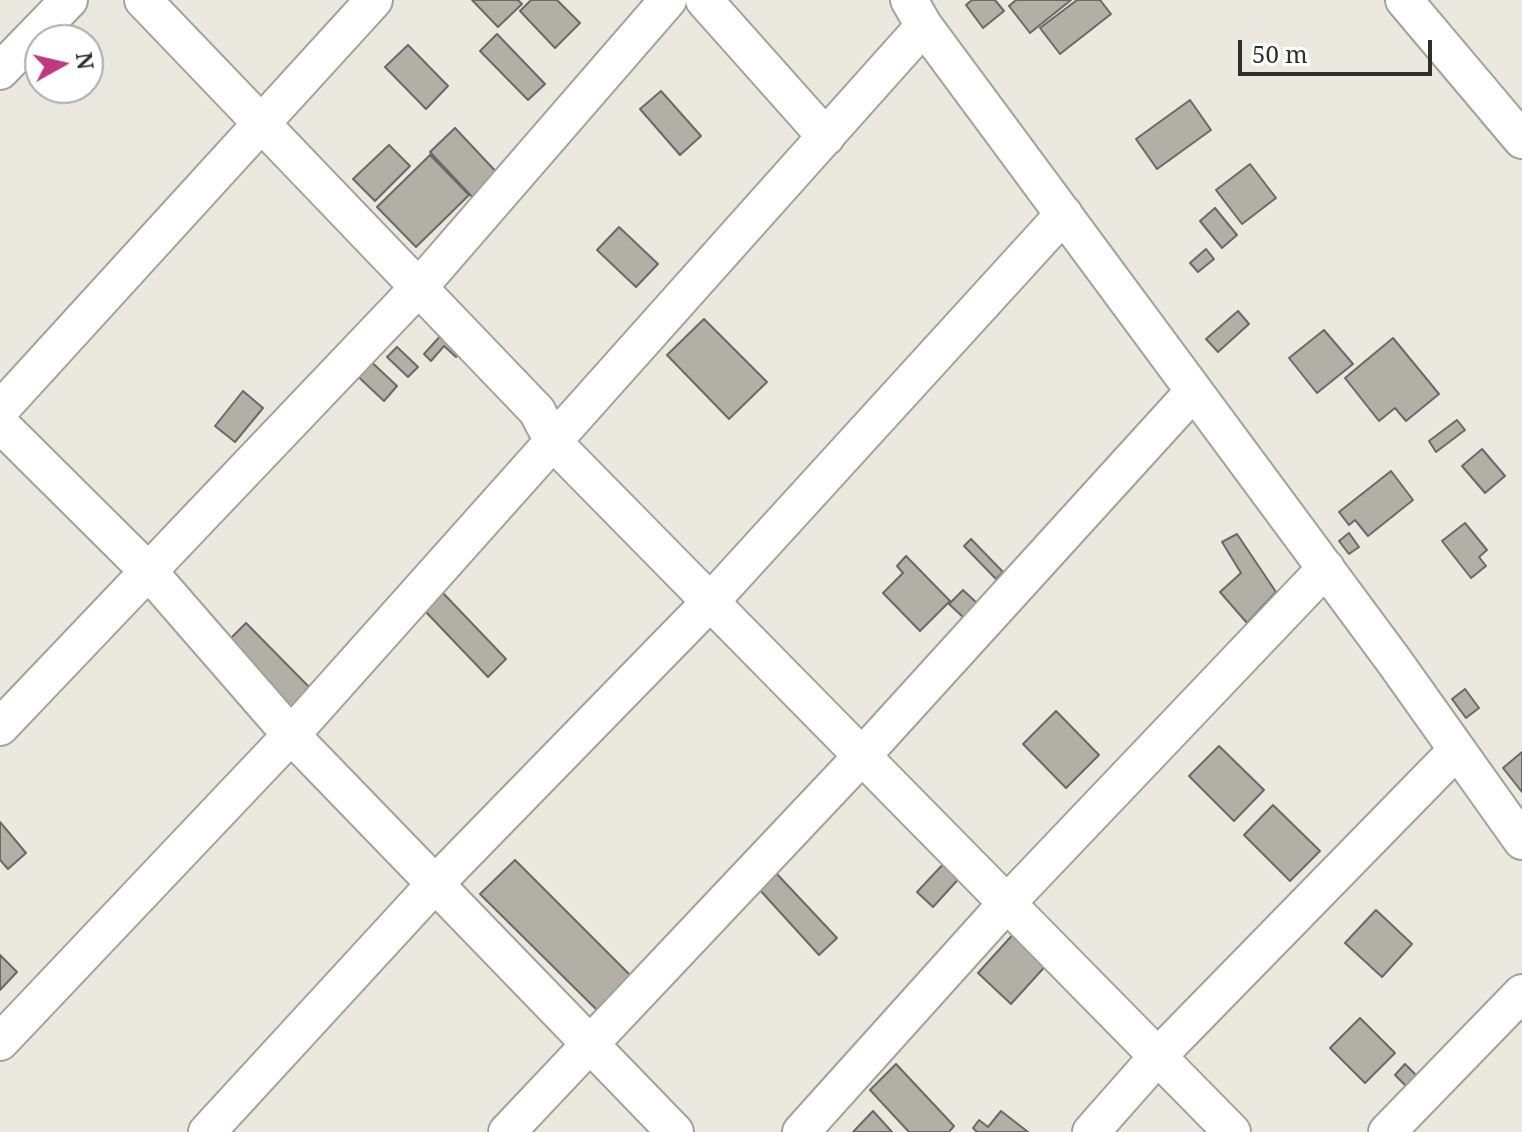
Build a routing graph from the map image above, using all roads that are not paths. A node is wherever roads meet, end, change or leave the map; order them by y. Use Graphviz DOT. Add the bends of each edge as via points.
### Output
graph roads {
  1 [pos="69,0"];
  2 [pos="143,0"];
  3 [pos="374,0"];
  4 [pos="668,0"];
  5 [pos="704,0"];
  6 [pos="1404,0"];
  7 [pos="917,13"];
  8 [pos="0,71"];
  9 [pos="261,126"];
  10 [pos="826,137"];
  11 [pos="1522,140"];
  12 [pos="1064,214"];
  13 [pos="420,286"];
  14 [pos="1194,391"];
  15 [pos="0,410"];
  16 [pos="0,424"];
  17 [pos="554,443"];
  18 [pos="1326,568"];
  19 [pos="150,573"];
  20 [pos="710,602"];
  21 [pos="0,727"];
  22 [pos="291,735"];
  23 [pos="1457,750"];
  24 [pos="862,756"];
  25 [pos="1522,841"];
  26 [pos="435,884"];
  27 [pos="1007,903"];
  28 [pos="1522,993"];
  29 [pos="0,1042"];
  30 [pos="590,1044"];
  31 [pos="1158,1056"];
  32 [pos="207,1132"];
  33 [pos="507,1132"];
  34 [pos="675,1132"];
  35 [pos="801,1132"];
  36 [pos="1091,1132"];
  37 [pos="1232,1132"];
  38 [pos="1387,1132"];
  1 -- 8 [label="street"];
  2 -- 9 [label="street"];
  3 -- 9 [label="street"];
  4 -- 13 [label="street"];
  5 -- 10 [label="street"];
  6 -- 11 [label="street"];
  7 -- 10 [label="street"];
  7 -- 12 [label="street"];
  9 -- 13 [label="street"];
  9 -- 15 [label="street"];
  10 -- 17 [label="street"];
  12 -- 14 [label="street"];
  12 -- 20 [label="street"];
  13 -- 17 [label="street" via="537,411"];
  13 -- 19 [label="street"];
  14 -- 18 [label="street"];
  14 -- 24 [label="street"];
  16 -- 19 [label="street"];
  17 -- 20 [label="street"];
  17 -- 22 [label="street"];
  18 -- 23 [label="street"];
  18 -- 27 [label="street"];
  19 -- 21 [label="street"];
  19 -- 22 [label="street"];
  20 -- 24 [label="street"];
  20 -- 26 [label="street"];
  22 -- 26 [label="street"];
  22 -- 29 [label="street"];
  23 -- 25 [label="street"];
  23 -- 31 [label="street"];
  24 -- 27 [label="street"];
  24 -- 30 [label="street"];
  26 -- 30 [label="street"];
  26 -- 32 [label="street"];
  27 -- 31 [label="street"];
  27 -- 35 [label="street"];
  28 -- 38 [label="street"];
  30 -- 33 [label="street"];
  30 -- 34 [label="street"];
  31 -- 36 [label="street"];
  31 -- 37 [label="street"];
}
